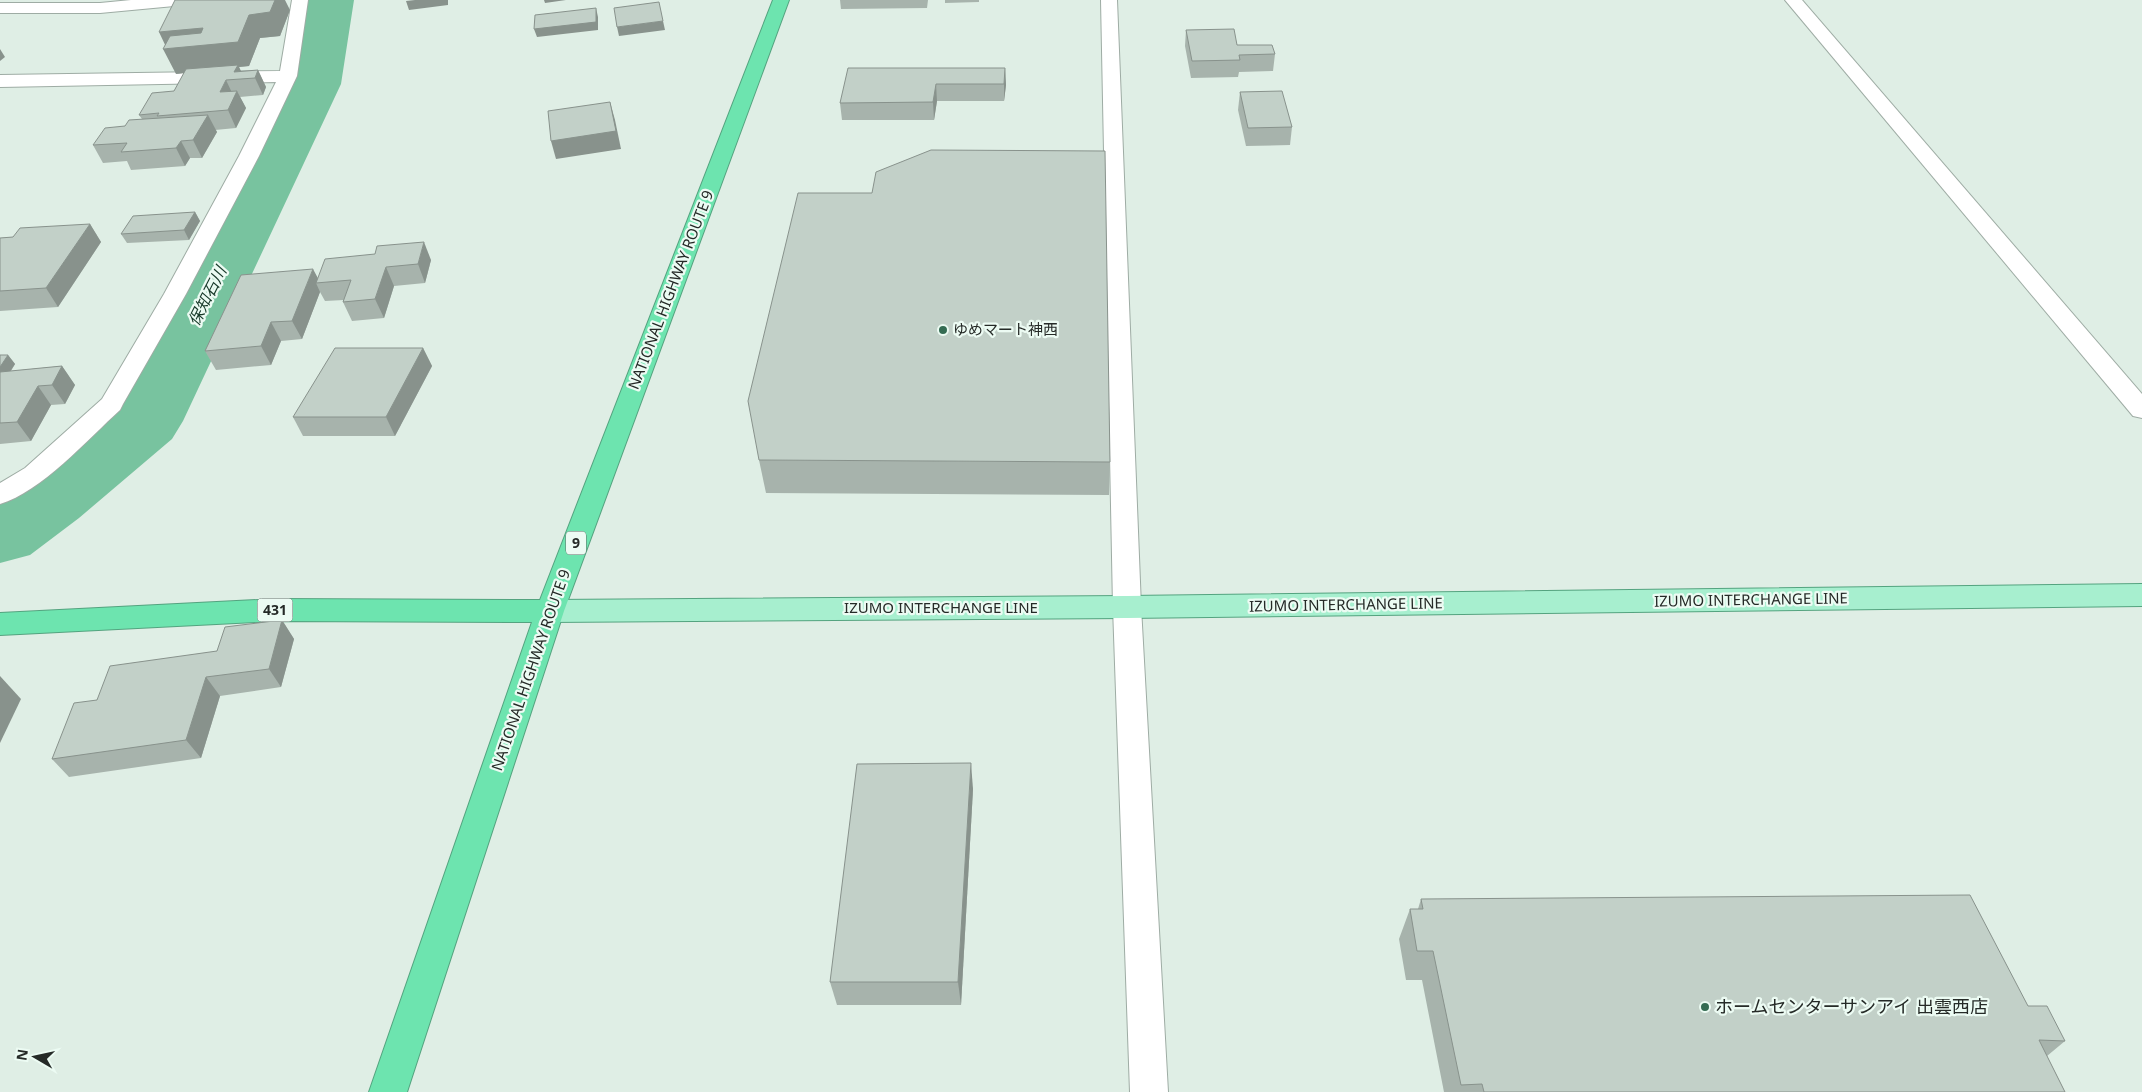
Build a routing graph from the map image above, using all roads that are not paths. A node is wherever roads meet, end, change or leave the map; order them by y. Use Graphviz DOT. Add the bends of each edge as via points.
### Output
graph roads {
  1 [pos="185,0"];
  2 [pos="300,0"];
  3 [pos="781,0"];
  4 [pos="1109,0"];
  5 [pos="1793,0"];
  6 [pos="0,8"];
  7 [pos="288,76"];
  8 [pos="0,81"];
  9 [pos="2142,410"];
  10 [pos="0,495"];
  11 [pos="2142,595"];
  12 [pos="1127,607"];
  13 [pos="550,611"];
  14 [pos="0,624"];
  15 [pos="388,1092"];
  16 [pos="1149,1092"];
  1 -- 6 [label="street" via="100,8"];
  2 -- 7 [label="street"];
  3 -- 13 [label="highway, NATIONAL HIGHWAY ROUTE 9 / 9"];
  4 -- 12 [label="street"];
  5 -- 9 [label="street"];
  7 -- 8 [label="street"];
  7 -- 10 [label="street" via="175,294 111,404 34,474"];
  11 -- 12 [label="main road, IZUMO INTERCHANGE LINE"];
  12 -- 13 [label="main road, IZUMO INTERCHANGE LINE"];
  12 -- 16 [label="street"];
  13 -- 14 [label="highway, 431" via="278,610"];
  13 -- 15 [label="highway, NATIONAL HIGHWAY ROUTE 9 / 9"];
}
